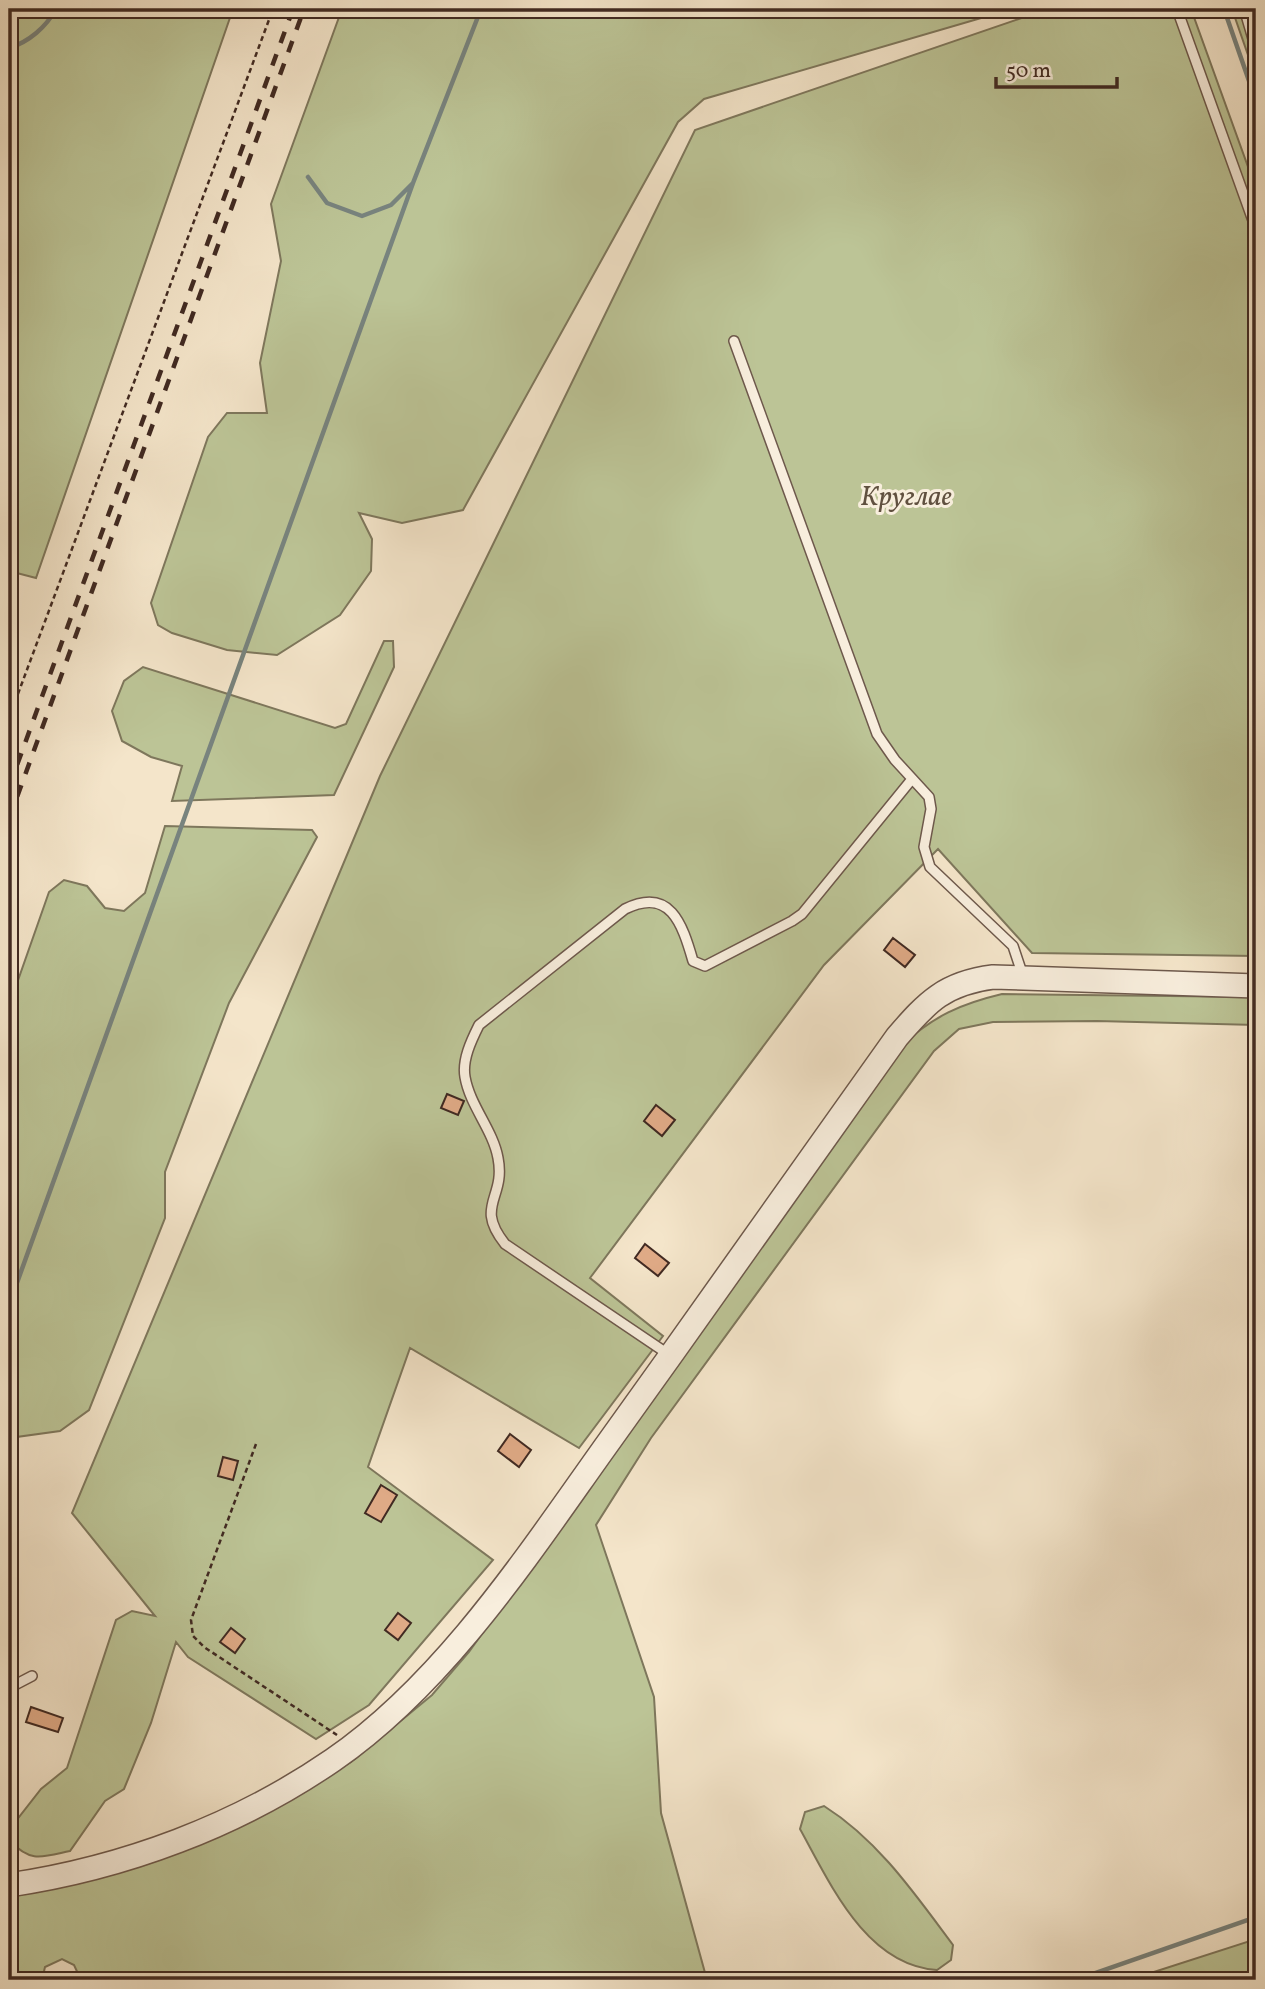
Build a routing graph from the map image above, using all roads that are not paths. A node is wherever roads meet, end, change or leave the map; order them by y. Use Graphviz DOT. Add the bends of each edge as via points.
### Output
graph roads {
  1 [pos="1177,9"];
  2 [pos="1246,16"];
  3 [pos="1256,49"];
  4 [pos="1256,229"];
  5 [pos="734,341"];
  6 [pos="912,779"];
  7 [pos="1023,978"];
  8 [pos="1256,986"];
  9 [pos="670,1356"];
  10 [pos="32,1676"];
  11 [pos="9,1688"];
  12 [pos="9,1885"];
  1 -- 4 [label="lane"];
  2 -- 3 [label="lane"];
  5 -- 6 [label="lane" via="877,734"];
  6 -- 7 [label="lane" via="929,797 924,846 930,867 1013,946"];
  6 -- 9 [label="lane" via="792,921 705,966 692,961 683,926 672,912 655,900 643,900 625,909 479,1025 468,1046 465,1076 498,1156 501,1183 489,1210 493,1229 505,1244"];
  7 -- 8 [label="street"];
  7 -- 9 [label="street" via="967,980 925,1004"];
  9 -- 12 [label="street" via="522,1563 435,1669 345,1750 280,1793 182,1839 103,1867"];
  10 -- 11 [label="lane"];
}
